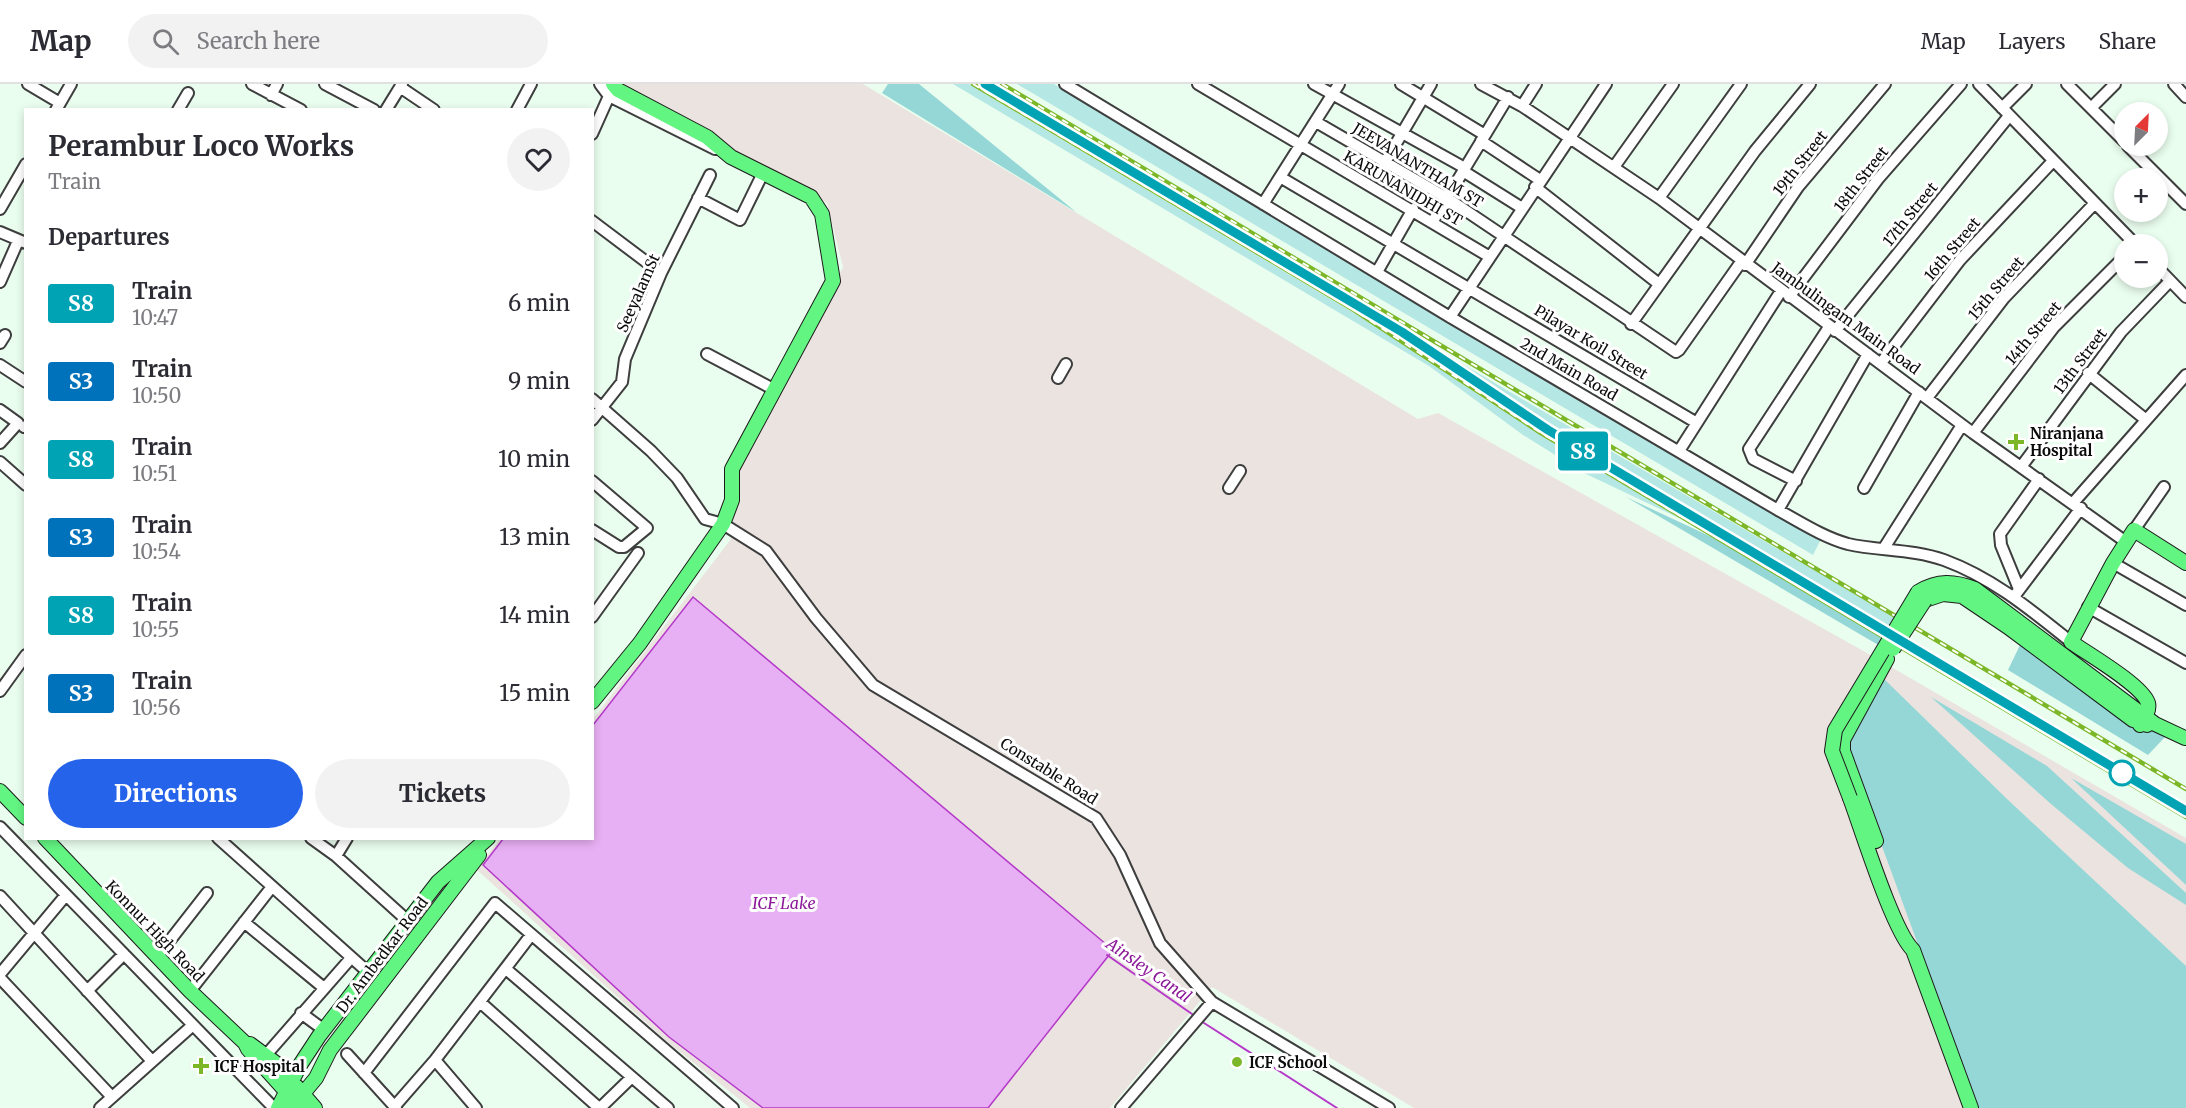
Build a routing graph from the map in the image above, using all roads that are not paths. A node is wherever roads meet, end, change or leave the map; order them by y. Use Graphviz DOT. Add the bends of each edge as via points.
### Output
graph roads {
  1 [pos="28,84"];
  2 [pos="71,84"];
  3 [pos="252,84"];
  4 [pos="277,84"];
  5 [pos="325,84"];
  6 [pos="531,84"];
  7 [pos="600,84"];
  8 [pos="1065,84"];
  9 [pos="1198,84"];
  10 [pos="1314,84"];
  11 [pos="1401,84"];
  12 [pos="1431,84"];
  13 [pos="1481,84"];
  14 [pos="1536,84"];
  15 [pos="1605,84"];
  16 [pos="1673,84"];
  17 [pos="1741,84"];
  18 [pos="1810,84"];
  19 [pos="1885,84"];
  20 [pos="1961,84"];
  21 [pos="1979,84"];
  22 [pos="2026,84"];
  23 [pos="2067,84"];
  24 [pos="2115,84"];
  25 [pos="2174,84"];
  26 [pos="400,86"];
  27 [pos="1336,89"];
  28 [pos="611,90"];
  29 [pos="188,93"];
  30 [pos="271,95"];
  31 [pos="1508,97"];
  32 [pos="2186,97"];
  33 [pos="1423,99"];
  34 [pos="1522,106"];
  35 [pos="58,107"];
  36 [pos="179,108"];
  37 [pos="297,108"];
  38 [pos="370,108"];
  39 [pos="387,108"];
  40 [pos="431,108"];
  41 [pos="518,108"];
  42 [pos="2091,108"];
  43 [pos="2006,112"];
  44 [pos="1316,122"];
  45 [pos="594,129"];
  46 [pos="2114,131"];
  47 [pos="1402,134"];
  48 [pos="1569,136"];
  49 [pos="1483,138"];
  50 [pos="1301,144"];
  51 [pos="2138,156"];
  52 [pos="731,157"];
  53 [pos="2053,161"];
  54 [pos="1384,164"];
  55 [pos="24,167"];
  56 [pos="1614,167"];
  57 [pos="1464,170"];
  58 [pos="763,172"];
  59 [pos="710,175"];
  60 [pos="1280,177"];
  61 [pos="1538,184"];
  62 [pos="698,198"];
  63 [pos="1447,198"];
  64 [pos="1659,198"];
  65 [pos="2095,203"];
  66 [pos="1263,204"];
  67 [pos="2186,204"];
  68 [pos="1522,208"];
  69 [pos="0,209"];
  70 [pos="1413,209"];
  71 [pos="1433,221"];
  72 [pos="594,222"];
  73 [pos="1700,230"];
  74 [pos="0,232"];
  75 [pos="2125,234"];
  76 [pos="1504,235"];
  77 [pos="22,242"];
  78 [pos="1395,243"];
  79 [pos="1490,256"];
  80 [pos="1743,263"];
  81 [pos="2114,267"];
  82 [pos="661,273"];
  83 [pos="1377,273"];
  84 [pos="2170,281"];
  85 [pos="0,282"];
  86 [pos="1659,284"];
  87 [pos="1469,287"];
  88 [pos="1785,294"];
  89 [pos="2186,297"];
  90 [pos="1450,317"];
  91 [pos="1632,324"];
  92 [pos="1832,329"];
  93 [pos="707,354"];
  94 [pos="1868,354"];
  95 [pos="1881,363"];
  96 [pos="1066,364"];
  97 [pos="0,365"];
  98 [pos="2088,373"];
  99 [pos="2186,375"];
  100 [pos="1058,378"];
  101 [pos="24,381"];
  102 [pos="775,390"];
  103 [pos="1923,395"];
  104 [pos="594,400"];
  105 [pos="603,406"];
  106 [pos="0,410"];
  107 [pos="594,417"];
  108 [pos="2145,419"];
  109 [pos="1697,423"];
  110 [pos="1962,425"];
  111 [pos="23,426"];
  112 [pos="1973,433"];
  113 [pos="0,443"];
  114 [pos="1679,451"];
  115 [pos="0,462"];
  116 [pos="2021,467"];
  117 [pos="1240,471"];
  118 [pos="2039,480"];
  119 [pos="1796,481"];
  120 [pos="24,483"];
  121 [pos="594,484"];
  122 [pos="2164,487"];
  123 [pos="1230,488"];
  124 [pos="1864,488"];
  125 [pos="2077,506"];
  126 [pos="1778,510"];
  127 [pos="723,524"];
  128 [pos="594,531"];
  129 [pos="2130,536"];
  130 [pos="1884,548"];
  131 [pos="638,553"];
  132 [pos="2184,557"];
  133 [pos="2113,563"];
  134 [pos="2017,593"];
  135 [pos="1922,596"];
  136 [pos="2186,604"];
  137 [pos="2088,607"];
  138 [pos="594,614"];
  139 [pos="2071,642"];
  140 [pos="24,658"];
  141 [pos="2186,663"];
  142 [pos="0,691"];
  143 [pos="594,700"];
  144 [pos="2147,721"];
  145 [pos="2185,738"];
  146 [pos="0,791"];
  147 [pos="1853,792"];
  148 [pos="24,816"];
  149 [pos="0,827"];
  150 [pos="47,840"];
  151 [pos="220,840"];
  152 [pos="314,840"];
  153 [pos="346,840"];
  154 [pos="487,840"];
  155 [pos="488,840"];
  156 [pos="336,856"];
  157 [pos="271,888"];
  158 [pos="207,893"];
  159 [pos="66,895"];
  160 [pos="0,896"];
  161 [pos="244,922"];
  162 [pos="409,922"];
  163 [pos="33,934"];
  164 [pos="531,935"];
  165 [pos="124,954"];
  166 [pos="157,957"];
  167 [pos="351,958"];
  168 [pos="507,969"];
  169 [pos="369,973"];
  170 [pos="0,976"];
  171 [pos="324,988"];
  172 [pos="87,991"];
  173 [pos="190,991"];
  174 [pos="480,1002"];
  175 [pos="1212,1002"];
  176 [pos="301,1013"];
  177 [pos="193,1025"];
  178 [pos="325,1029"];
  179 [pos="245,1042"];
  180 [pos="336,1043"];
  181 [pos="347,1054"];
  182 [pos="266,1055"];
  183 [pos="435,1060"];
  184 [pos="152,1061"];
  185 [pos="364,1073"];
  186 [pos="632,1077"];
  187 [pos="289,1085"];
  188 [pos="112,1097"];
  189 [pos="303,1103"];
  190 [pos="395,1107"];
  191 [pos="99,1108"];
  192 [pos="276,1108"];
  193 [pos="324,1108"];
  194 [pos="476,1108"];
  195 [pos="600,1108"];
  196 [pos="668,1108"];
  197 [pos="733,1108"];
  198 [pos="1121,1108"];
  199 [pos="1389,1108"];
  200 [pos="1971,1108"];
  1 -- 35 [label="street"];
  2 -- 35 [label="street"];
  3 -- 30 [label="street"];
  4 -- 30 [label="street"];
  5 -- 38 [label="street"];
  6 -- 41 [label="street"];
  7 -- 28 [label="street"];
  8 -- 66 [label="street, 2nd Main Road"];
  9 -- 50 [label="street, KARUNANIDHI ST"];
  10 -- 27 [label="street"];
  11 -- 33 [label="street"];
  12 -- 33 [label="street"];
  13 -- 31 [label="street, Jambulingam Main Road"];
  14 -- 34 [label="street"];
  15 -- 48 [label="street"];
  16 -- 56 [label="street"];
  17 -- 64 [label="street"];
  18 -- 73 [label="street" via="1755,151"];
  19 -- 80 [label="street, 19th Street" via="1798,187"];
  20 -- 88 [label="street, 18th Street"];
  21 -- 43 [label="street"];
  22 -- 43 [label="street, 17th Street"];
  23 -- 42 [label="street"];
  24 -- 42 [label="street"];
  25 -- 32 [label="street"];
  26 -- 39 [label="street"];
  26 -- 40 [label="street"];
  27 -- 44 [label="street"];
  27 -- 47 [label="street"];
  28 -- 45 [label="street"];
  28 -- 52 [label="street"];
  28 -- 52 [label="main road" via="618,90 707,137"];
  29 -- 36 [label="street"];
  30 -- 37 [label="street"];
  31 -- 34 [label="street, Jambulingam Main Road"];
  31 -- 49 [label="street"];
  33 -- 47 [label="street"];
  33 -- 49 [label="street"];
  34 -- 48 [label="street, Jambulingam Main Road"];
  42 -- 46 [label="street"];
  43 -- 53 [label="street"];
  43 -- 92 [label="street, 17th Street"];
  44 -- 50 [label="street"];
  44 -- 54 [label="street, JEEVANANTHAM ST"];
  47 -- 54 [label="street"];
  47 -- 57 [label="street"];
  48 -- 56 [label="street, Jambulingam Main Road"];
  48 -- 61 [label="street"];
  49 -- 57 [label="street"];
  49 -- 61 [label="street"];
  50 -- 60 [label="street"];
  50 -- 70 [label="street, KARUNANIDHI ST"];
  51 -- 67 [label="street"];
  52 -- 58 [label="main road"];
  53 -- 65 [label="street"];
  53 -- 95 [label="street, 16th Street" via="1960,260"];
  54 -- 63 [label="street, JEEVANANTHAM ST"];
  55 -- 69 [label="street"];
  56 -- 64 [label="street, Jambulingam Main Road"];
  57 -- 63 [label="street"];
  57 -- 68 [label="street"];
  58 -- 62 [label="street" via="740,220"];
  58 -- 102 [label="main road" via="811,197 822,214 833,281"];
  59 -- 62 [label="street, SeeyalamSt"];
  60 -- 66 [label="street"];
  60 -- 78 [label="street, Pilayar Koil Street"];
  61 -- 68 [label="street"];
  61 -- 86 [label="street"];
  62 -- 82 [label="street, SeeyalamSt"];
  63 -- 71 [label="street"];
  63 -- 76 [label="street, JEEVANANTHAM ST"];
  64 -- 73 [label="street, Jambulingam Main Road"];
  65 -- 75 [label="street"];
  65 -- 103 [label="street, 15th Street" via="2004,298"];
  66 -- 83 [label="street, 2nd Main Road"];
  68 -- 76 [label="street"];
  70 -- 71 [label="street, KARUNANIDHI ST"];
  70 -- 78 [label="street"];
  71 -- 79 [label="street, KARUNANIDHI ST"];
  72 -- 82 [label="street"];
  73 -- 80 [label="street, Jambulingam Main Road"];
  73 -- 86 [label="street"];
  74 -- 77 [label="street"];
  76 -- 79 [label="street"];
  76 -- 91 [label="street, JEEVANANTHAM ST"];
  77 -- 85 [label="street"];
  78 -- 83 [label="street"];
  78 -- 87 [label="street, Pilayar Koil Street"];
  79 -- 87 [label="street"];
  80 -- 88 [label="street, Jambulingam Main Road"];
  80 -- 91 [label="street, 19th Street" via="1678,352"];
  81 -- 112 [label="street, 14th Street" via="2054,327"];
  82 -- 105 [label="street, SeeyalamSt" via="625,359 622,382"];
  83 -- 90 [label="street, 2nd Main Road"];
  84 -- 89 [label="street"];
  84 -- 98 [label="street, 13th Street"];
  86 -- 91 [label="street"];
  87 -- 90 [label="street"];
  87 -- 109 [label="street, Pilayar Koil Street"];
  88 -- 92 [label="street, Jambulingam Main Road"];
  88 -- 109 [label="street, 18th Street"];
  90 -- 114 [label="street, 2nd Main Road"];
  92 -- 94 [label="street, Jambulingam Main Road"];
  92 -- 119 [label="street, 17th Street" via="1749,449 1753,459"];
  93 -- 102 [label="street"];
  94 -- 95 [label="street, Jambulingam Main Road"];
  94 -- 119 [label="street"];
  95 -- 103 [label="street, Jambulingam Main Road"];
  96 -- 100 [label="street"];
  97 -- 101 [label="street"];
  98 -- 108 [label="street"];
  98 -- 116 [label="street, 13th Street"];
  99 -- 108 [label="street"];
  102 -- 127 [label="main road" via="732,469 732,501"];
  103 -- 110 [label="street, Jambulingam Main Road"];
  103 -- 124 [label="street, 15th Street"];
  104 -- 105 [label="street, Constable Road"];
  105 -- 107 [label="street, SeeyalamSt"];
  105 -- 127 [label="street, Constable Road" via="676,478 705,519"];
  106 -- 111 [label="street"];
  108 -- 125 [label="street"];
  109 -- 114 [label="street, 18th Street"];
  110 -- 112 [label="street, Jambulingam Main Road"];
  110 -- 130 [label="street"];
  111 -- 113 [label="street"];
  112 -- 116 [label="street, Jambulingam Main Road"];
  114 -- 126 [label="street, 2nd Main Road"];
  115 -- 120 [label="street"];
  116 -- 118 [label="street, Jambulingam Main Road"];
  117 -- 123 [label="street"];
  118 -- 125 [label="street, Jambulingam Main Road"];
  118 -- 134 [label="street" via="2000,534"];
  119 -- 126 [label="street"];
  121 -- 128 [label="street" via="647,528 624,547"];
  122 -- 129 [label="street"];
  125 -- 129 [label="street, Jambulingam Main Road"];
  125 -- 134 [label="street"];
  126 -- 130 [label="street, 2nd Main Road" via="1830,538"];
  127 -- 143 [label="main road" via="640,644"];
  127 -- 175 [label="street, Constable Road" via="766,551 873,685 1096,818 1120,855 1160,943"];
  129 -- 132 [label="main road, Jambulingam Main Road"];
  129 -- 133 [label="main road"];
  130 -- 134 [label="street, 2nd Main Road" via="1941,559"];
  131 -- 138 [label="street"];
  133 -- 136 [label="street"];
  133 -- 137 [label="main road"];
  134 -- 139 [label="street, 2nd Main Road"];
  135 -- 144 [label="main road" via="1928,586 1945,582 1975,589"];
  135 -- 147 [label="main road, bridge" via="1843,740"];
  135 -- 147 [label="main road, bridge" via="1835,730 1832,751"];
  137 -- 139 [label="main road"];
  137 -- 141 [label="street"];
  139 -- 144 [label="main road" via="2139,690 2148,702"];
  140 -- 142 [label="street"];
  144 -- 145 [label="main road"];
  146 -- 148 [label="main road"];
  147 -- 200 [label="main road" via="1896,918 1913,950"];
  149 -- 159 [label="street"];
  150 -- 166 [label="main road, Konnur High Road"];
  151 -- 157 [label="street"];
  152 -- 156 [label="street"];
  153 -- 156 [label="street"];
  154 -- 162 [label="main road, Dr. Ambedkar Road" via="438,882"];
  155 -- 180 [label="main road, Dr. Ambedkar Road"];
  156 -- 162 [label="street"];
  157 -- 161 [label="street"];
  157 -- 167 [label="street"];
  158 -- 166 [label="street"];
  159 -- 163 [label="street"];
  159 -- 165 [label="street"];
  160 -- 163 [label="street"];
  161 -- 171 [label="street"];
  161 -- 173 [label="street"];
  162 -- 169 [label="main road, Dr. Ambedkar Road"];
  163 -- 170 [label="street"];
  163 -- 172 [label="street"];
  164 -- 168 [label="street"];
  164 -- 185 [label="street" via="495,903"];
  164 -- 197 [label="street"];
  165 -- 172 [label="street"];
  165 -- 177 [label="street"];
  166 -- 173 [label="main road, Konnur High Road"];
  167 -- 169 [label="street"];
  167 -- 171 [label="street"];
  168 -- 174 [label="street"];
  168 -- 186 [label="street"];
  169 -- 178 [label="main road, Dr. Ambedkar Road"];
  170 -- 188 [label="street"];
  171 -- 176 [label="street"];
  172 -- 184 [label="street"];
  173 -- 179 [label="main road, Konnur High Road"];
  174 -- 183 [label="street"];
  174 -- 195 [label="street"];
  175 -- 198 [label="street"];
  175 -- 199 [label="street, Constable Road"];
  176 -- 178 [label="street"];
  176 -- 182 [label="street"];
  177 -- 184 [label="street"];
  177 -- 192 [label="street"];
  178 -- 180 [label="street"];
  178 -- 187 [label="main road, Dr. Ambedkar Road"];
  179 -- 182 [label="main road, Konnur High Road"];
  179 -- 187 [label="main road, Konnur High Road" via="267,1072"];
  180 -- 189 [label="main road, Dr. Ambedkar Road"];
  181 -- 185 [label="street"];
  182 -- 187 [label="main road, Konnur High Road"];
  183 -- 190 [label="street"];
  183 -- 194 [label="street"];
  184 -- 188 [label="street"];
  185 -- 190 [label="street"];
  186 -- 195 [label="street"];
  186 -- 196 [label="street"];
  187 -- 189 [label="main road"];
  187 -- 192 [label="main road, Dr. Ambedkar Road"];
  188 -- 191 [label="street"];
  189 -- 193 [label="street"];
}
